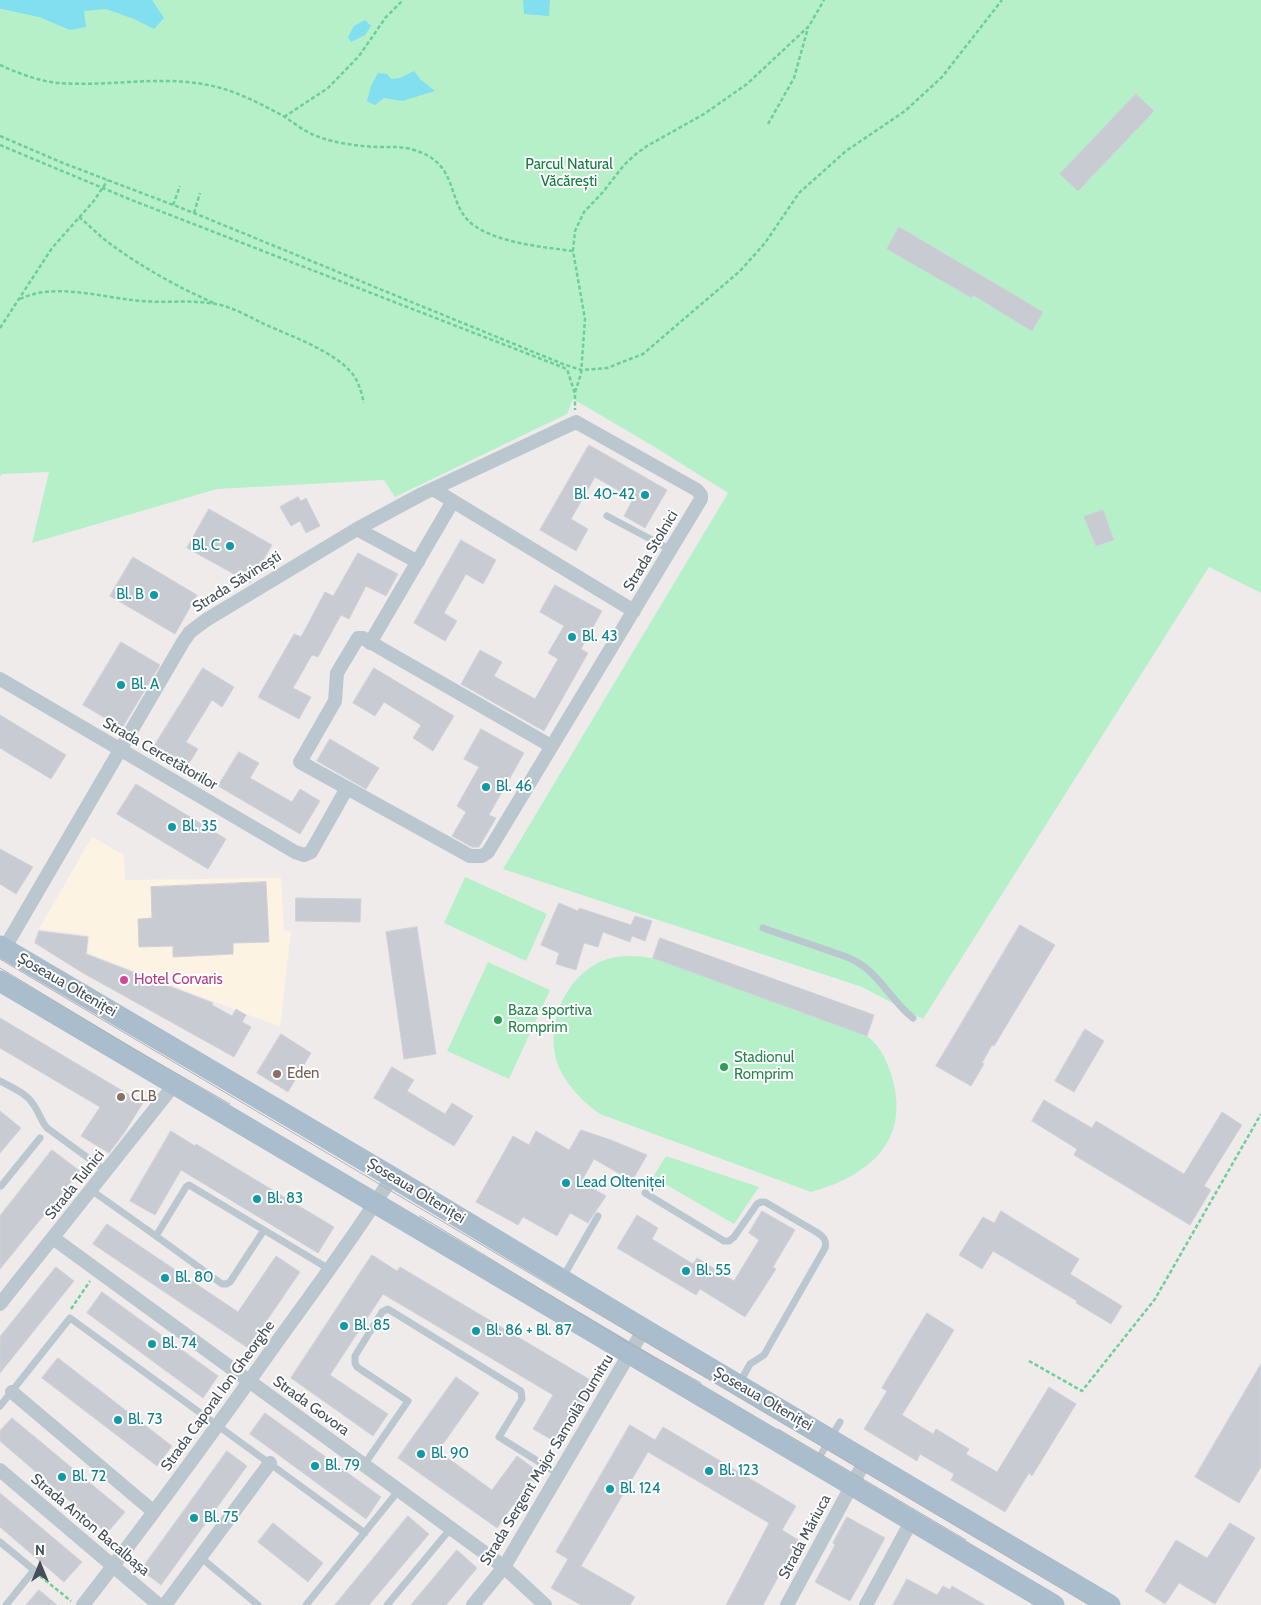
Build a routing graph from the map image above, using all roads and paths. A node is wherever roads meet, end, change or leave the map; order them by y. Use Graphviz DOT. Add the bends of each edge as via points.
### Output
graph roads {
  1 [pos="403,0"];
  2 [pos="824,0"];
  3 [pos="1002,0"];
  4 [pos="808,26"];
  5 [pos="0,65"];
  6 [pos="284,117"];
  7 [pos="768,124"];
  8 [pos="0,136"];
  9 [pos="0,145"];
  10 [pos="108,180"];
  11 [pos="180,186"];
  12 [pos="102,188"];
  13 [pos="200,193"];
  14 [pos="173,205"];
  15 [pos="194,213"];
  16 [pos="79,217"];
  17 [pos="573,251"];
  18 [pos="20,299"];
  19 [pos="217,304"];
  20 [pos="0,328"];
  21 [pos="580,370"];
  22 [pos="575,394"];
  23 [pos="364,404"];
  24 [pos="576,422"];
  25 [pos="433,489"];
  26 [pos="454,502"];
  27 [pos="607,516"];
  28 [pos="357,529"];
  29 [pos="671,550"];
  30 [pos="418,562"];
  31 [pos="634,611"];
  32 [pos="370,643"];
  33 [pos="0,680"];
  34 [pos="550,746"];
  35 [pos="121,750"];
  36 [pos="347,788"];
  37 [pos="763,928"];
  38 [pos="2,947"];
  39 [pos="0,981"];
  40 [pos="913,1018"];
  41 [pos="0,1081"];
  42 [pos="174,1085"];
  43 [pos="1261,1114"];
  44 [pos="40,1138"];
  45 [pos="106,1172"];
  46 [pos="392,1177"];
  47 [pos="0,1186"];
  48 [pos="91,1190"];
  49 [pos="645,1193"];
  50 [pos="375,1204"];
  51 [pos="598,1216"];
  52 [pos="264,1230"];
  53 [pos="156,1236"];
  54 [pos="53,1238"];
  55 [pos="329,1269"];
  56 [pos="98,1270"];
  57 [pos="561,1279"];
  58 [pos="0,1304"];
  59 [pos="70,1318"];
  60 [pos="644,1329"];
  61 [pos="630,1354"];
  62 [pos="1029,1361"];
  63 [pos="249,1381"];
  64 [pos="738,1384"];
  65 [pos="12,1392"];
  66 [pos="0,1406"];
  67 [pos="217,1425"];
  68 [pos="835,1430"];
  69 [pos="866,1459"];
  70 [pos="270,1463"];
  71 [pos="815,1463"];
  72 [pos="364,1464"];
  73 [pos="0,1470"];
  74 [pos="560,1475"];
  75 [pos="852,1485"];
  76 [pos="399,1490"];
  77 [pos="154,1512"];
  78 [pos="912,1520"];
  79 [pos="451,1528"];
  80 [pos="365,1533"];
  81 [pos="0,1542"];
  82 [pos="200,1557"];
  83 [pos="113,1566"];
  84 [pos="504,1567"];
  85 [pos="34,1570"];
  86 [pos="6,1605"];
  87 [pos="76,1605"];
  88 [pos="84,1605"];
  89 [pos="159,1605"];
  90 [pos="165,1605"];
  91 [pos="258,1605"];
  92 [pos="306,1605"];
  93 [pos="387,1605"];
  94 [pos="473,1605"];
  95 [pos="545,1605"];
  96 [pos="787,1605"];
  97 [pos="866,1605"];
  98 [pos="1054,1605"];
  99 [pos="1110,1605"];
  1 -- 6 [label="path" via="386,17 359,56 328,88"];
  2 -- 4 [label="path"];
  3 -- 21 [label="path" via="942,78 905,111 846,151 799,192 765,243 740,271 643,354 608,368"];
  4 -- 7 [label="path" via="794,78"];
  4 -- 17 [label="path" via="747,84 704,114 647,146 624,165 584,212 576,231"];
  5 -- 6 [label="path" via="56,83 161,81 208,85 242,96"];
  6 -- 17 [label="path" via="313,135 337,142 397,146 430,157 444,168 460,208 471,223 508,239"];
  8 -- 10 [label="path"];
  9 -- 12 [label="path"];
  10 -- 12 [label="path"];
  10 -- 14 [label="path"];
  11 -- 14 [label="path"];
  12 -- 16 [label="path"];
  12 -- 22 [label="path" via="567,370"];
  13 -- 15 [label="path"];
  14 -- 15 [label="path"];
  15 -- 21 [label="path"];
  16 -- 18 [label="path" via="42,262"];
  16 -- 19 [label="path" via="109,243 137,261 190,293"];
  17 -- 21 [label="path" via="585,319"];
  18 -- 19 [label="path" via="46,292 88,293 134,301"];
  18 -- 20 [label="path"];
  19 -- 23 [label="path" via="339,360 360,386"];
  21 -- 22 [label="path"];
  22 -- 24 [label="path"];
  24 -- 25 [label="street, Strada Săvinești"];
  24 -- 29 [label="street, Strada Stolnici" via="701,495"];
  25 -- 26 [label="street"];
  25 -- 28 [label="street, Strada Săvinești"];
  26 -- 30 [label="street"];
  26 -- 31 [label="street"];
  27 -- 29 [label="lane"];
  28 -- 30 [label="street"];
  28 -- 35 [label="street, Strada Săvinești" via="196,626 183,642"];
  29 -- 31 [label="street, Strada Stolnici"];
  30 -- 32 [label="street"];
  31 -- 34 [label="street, Strada Stolnici"];
  32 -- 34 [label="street"];
  32 -- 36 [label="street" via="362,638 356,640 337,674 335,701 300,762"];
  33 -- 35 [label="street, Strada Cercetătorilor"];
  34 -- 36 [label="street, Strada Stolnici" via="488,852 482,856 470,856"];
  35 -- 36 [label="street, Strada Cercetătorilor" via="304,855 310,852"];
  35 -- 38 [label="street, Strada Săvinești"];
  37 -- 40 [label="lane" via="858,962"];
  38 -- 46 [label="main road, Șoseaua Olteniței"];
  39 -- 42 [label="main road, Șoseaua Olteniței"];
  41 -- 45 [label="lane" via="25,1095 48,1128"];
  42 -- 45 [label="street, Strada Tulnici"];
  42 -- 50 [label="main road, Șoseaua Olteniței"];
  43 -- 62 [label="path" via="1155,1299 1082,1391"];
  44 -- 47 [label="lane"];
  45 -- 48 [label="street, Strada Tulnici"];
  46 -- 50 [label="street, Strada Caporal Ion Gheorghe"];
  46 -- 57 [label="main road, Șoseaua Olteniței"];
  48 -- 53 [label="lane"];
  48 -- 54 [label="street, Strada Tulnici"];
  49 -- 64 [label="lane" via="724,1241 734,1237 756,1204 761,1202 825,1240 825,1248 764,1355 750,1364"];
  50 -- 55 [label="street, Strada Caporal Ion Gheorghe"];
  50 -- 61 [label="main road, Șoseaua Olteniței"];
  51 -- 57 [label="lane"];
  52 -- 53 [label="lane" via="189,1185"];
  52 -- 53 [label="lane" via="226,1284"];
  52 -- 55 [label="lane"];
  54 -- 56 [label="street, Strada Govora"];
  54 -- 58 [label="street, Strada Tulnici"];
  55 -- 63 [label="street, Strada Caporal Ion Gheorghe"];
  56 -- 59 [label="path" via="71,1309"];
  56 -- 63 [label="street, Strada Govora"];
  57 -- 60 [label="main road, Șoseaua Olteniței"];
  59 -- 65 [label="lane"];
  59 -- 67 [label="lane"];
  60 -- 61 [label="street, Strada Sergent Major Samoilă Dumitru"];
  60 -- 64 [label="main road, Șoseaua Olteniței"];
  61 -- 71 [label="main road, Șoseaua Olteniței"];
  61 -- 74 [label="street, Strada Sergent Major Samoilă Dumitru"];
  63 -- 67 [label="street, Strada Caporal Ion Gheorghe"];
  63 -- 72 [label="street, Strada Govora"];
  64 -- 68 [label="main road, Șoseaua Olteniței"];
  65 -- 66 [label="lane"];
  65 -- 77 [label="street"];
  67 -- 70 [label="lane"];
  67 -- 77 [label="street, Strada Caporal Ion Gheorghe"];
  68 -- 69 [label="main road, Șoseaua Olteniței"];
  68 -- 71 [label="lane, Șoseaua Olteniței"];
  69 -- 75 [label="street"];
  69 -- 99 [label="main road, Șoseaua Olteniței"];
  70 -- 80 [label="lane"];
  70 -- 82 [label="street"];
  71 -- 75 [label="main road, Șoseaua Olteniței"];
  72 -- 74 [label="lane" via="408,1401 355,1363 356,1354 382,1312 388,1309 521,1391 522,1399 499,1437"];
  72 -- 76 [label="street, Strada Govora"];
  73 -- 83 [label="street, Strada Anton Bacalbașa"];
  74 -- 84 [label="street, Strada Sergent Major Samoilă Dumitru"];
  75 -- 78 [label="main road, Șoseaua Olteniței"];
  75 -- 96 [label="street, Strada Măriuca"];
  76 -- 79 [label="street, Strada Govora"];
  76 -- 80 [label="lane"];
  77 -- 83 [label="street, Strada Caporal Ion Gheorghe"];
  78 -- 97 [label="street"];
  78 -- 98 [label="main road, Șoseaua Olteniței"];
  79 -- 84 [label="street, Strada Govora"];
  79 -- 93 [label="lane"];
  80 -- 92 [label="lane"];
  81 -- 85 [label="lane"];
  82 -- 90 [label="street"];
  82 -- 91 [label="lane"];
  83 -- 88 [label="street, Strada Caporal Ion Gheorghe"];
  83 -- 89 [label="street, Strada Anton Bacalbașa"];
  84 -- 94 [label="street, Strada Sergent Major Samoilă Dumitru"];
  84 -- 95 [label="street, Strada Govora"];
  85 -- 86 [label="lane"];
  85 -- 87 [label="path"];
}
